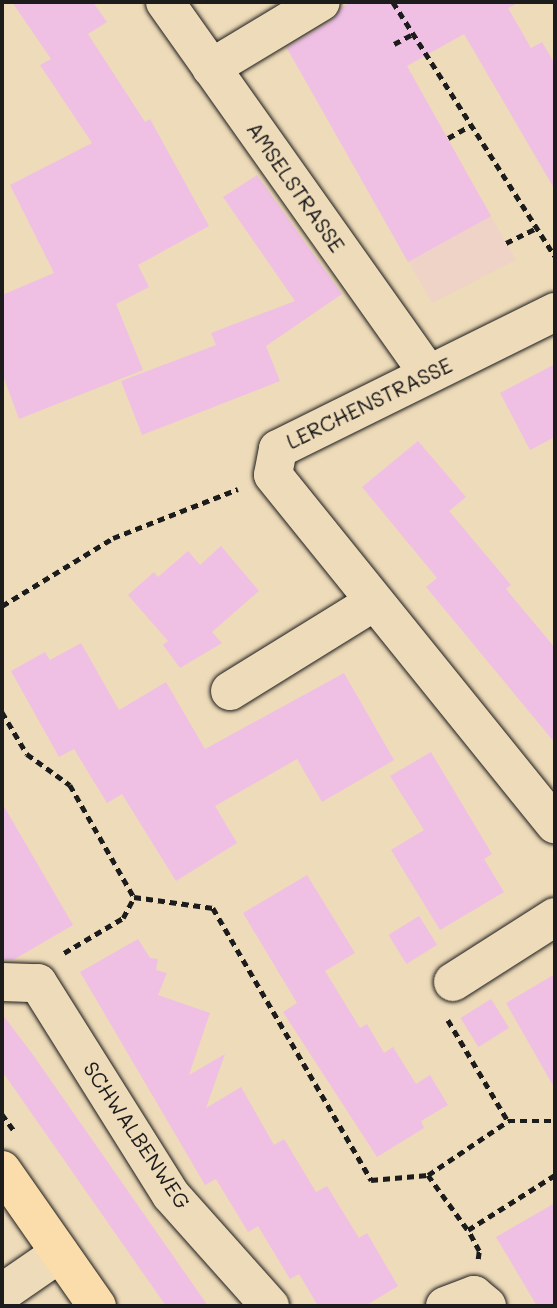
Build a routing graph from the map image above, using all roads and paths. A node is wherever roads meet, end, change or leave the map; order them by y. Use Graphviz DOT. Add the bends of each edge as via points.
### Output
graph roads {
  1 [pos="165,2"];
  2 [pos="321,2"];
  3 [pos="393,2"];
  4 [pos="413,34"];
  5 [pos="394,44"];
  6 [pos="211,68"];
  7 [pos="471,125"];
  8 [pos="448,138"];
  9 [pos="537,228"];
  10 [pos="506,243"];
  11 [pos="555,256"];
  12 [pos="555,312"];
  13 [pos="428,373"];
  14 [pos="273,475"];
  15 [pos="374,601"];
  16 [pos="2,606"];
  17 [pos="230,691"];
  18 [pos="2,712"];
  19 [pos="555,825"];
  20 [pos="134,897"];
  21 [pos="555,917"];
  22 [pos="453,982"];
  23 [pos="20,983"];
  24 [pos="508,1121"];
  25 [pos="555,1121"];
  26 [pos="2,1170"];
  27 [pos="428,1175"];
  28 [pos="555,1175"];
  29 [pos="468,1230"];
  30 [pos="60,1253"];
  31 [pos="2,1293"];
  32 [pos="469,1302"];
  33 [pos="97,1306"];
  34 [pos="271,1306"];
  1 -- 6 [label="street, AMSELSTRASSE"];
  2 -- 6 [label="street"];
  3 -- 4 [label="path"];
  4 -- 5 [label="path"];
  4 -- 7 [label="path"];
  6 -- 13 [label="street, AMSELSTRASSE"];
  7 -- 8 [label="path"];
  7 -- 9 [label="path"];
  9 -- 10 [label="path"];
  9 -- 11 [label="path"];
  12 -- 13 [label="street, LERCHENSTRASSE"];
  13 -- 14 [label="street, LERCHENSTRASSE" via="278,449"];
  14 -- 15 [label="street, LERCHENSTRASSE"];
  14 -- 16 [label="path" via="113,538"];
  15 -- 17 [label="street"];
  15 -- 19 [label="street, LERCHENSTRASSE"];
  18 -- 20 [label="path" via="27,754 70,785"];
  20 -- 23 [label="path" via="123,918"];
  20 -- 27 [label="path" via="213,908 371,1180"];
  21 -- 22 [label="street"];
  22 -- 24 [label="path" via="448,1023"];
  23 -- 34 [label="street, SCHWALBENWEG" via="172,1195"];
  24 -- 25 [label="path"];
  24 -- 27 [label="path"];
  26 -- 30 [label="main road"];
  27 -- 29 [label="path"];
  28 -- 29 [label="path"];
  29 -- 32 [label="path" via="479,1251"];
  30 -- 31 [label="street"];
  30 -- 33 [label="main road"];
}
